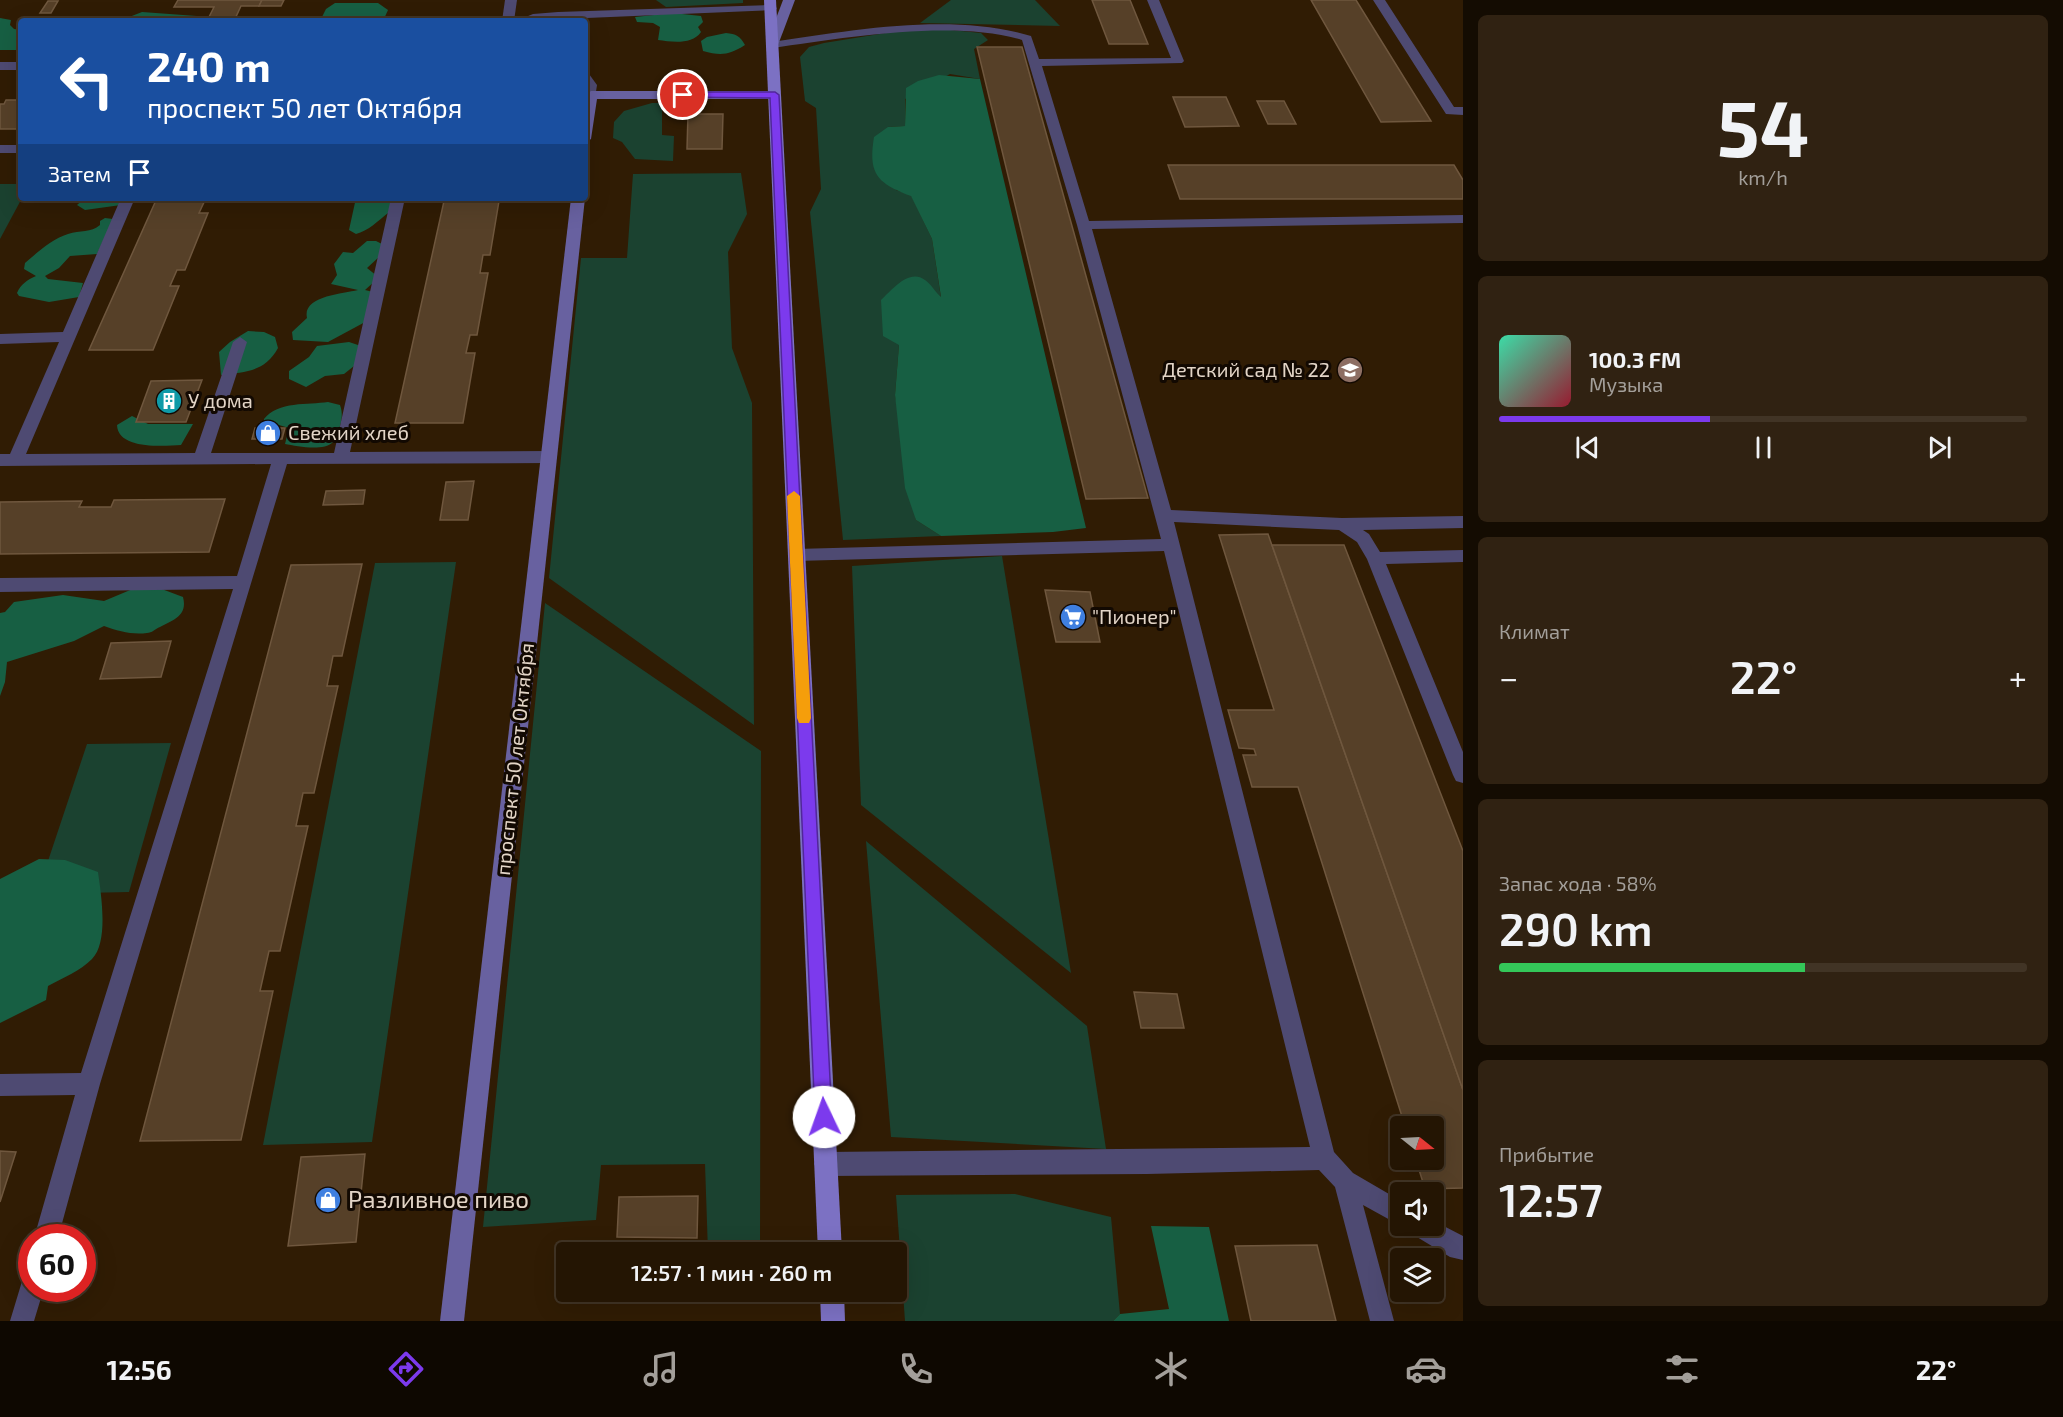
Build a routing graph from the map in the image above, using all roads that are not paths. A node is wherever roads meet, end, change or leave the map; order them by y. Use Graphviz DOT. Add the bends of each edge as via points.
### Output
graph roads {
  1 [pos="511,0"];
  2 [pos="789,0"];
  3 [pos="1153,0"];
  4 [pos="1379,0"];
  5 [pos="771,4"];
  6 [pos="508,18"];
  7 [pos="530,18"];
  8 [pos="772,45"];
  9 [pos="1035,63"];
  10 [pos="0,66"];
  11 [pos="18,66"];
  12 [pos="588,81"];
  13 [pos="591,95"];
  14 [pos="775,95"];
  15 [pos="1463,111"];
  16 [pos="588,117"];
  17 [pos="0,149"];
  18 [pos="18,149"];
  19 [pos="127,201"];
  20 [pos="397,201"];
  21 [pos="578,201"];
  22 [pos="1463,219"];
  23 [pos="1084,225"];
  24 [pos="68,338"];
  25 [pos="0,339"];
  26 [pos="240,342"];
  27 [pos="549,457"];
  28 [pos="341,458"];
  29 [pos="201,459"];
  30 [pos="281,459"];
  31 [pos="8,460"];
  32 [pos="1164,516"];
  33 [pos="1463,522"];
  34 [pos="1342,524"];
  35 [pos="1171,545"];
  36 [pos="796,555"];
  37 [pos="1463,556"];
  38 [pos="1375,558"];
  39 [pos="242,582"];
  40 [pos="0,585"];
  41 [pos="1463,776"];
  42 [pos="89,1084"];
  43 [pos="0,1085"];
  44 [pos="1324,1158"];
  45 [pos="826,1164"];
  46 [pos="1345,1181"];
  47 [pos="1390,1208"];
  48 [pos="50,1224"];
  49 [pos="1440,1236"];
  50 [pos="830,1242"];
  51 [pos="1463,1248"];
  52 [pos="28,1302"];
  53 [pos="832,1302"];
  54 [pos="22,1321"];
  55 [pos="452,1321"];
  56 [pos="833,1321"];
  57 [pos="1382,1321"];
  1 -- 6 [label="street"];
  2 -- 8 [label="street"];
  3 -- 9 [label="street" via="1178,61"];
  4 -- 15 [label="street" via="1450,111"];
  5 -- 7 [label="street"];
  5 -- 8 [label="main road"];
  8 -- 9 [label="street" via="860,32 927,28 1005,31 1028,38"];
  8 -- 14 [label="main road"];
  9 -- 23 [label="street"];
  10 -- 11 [label="street"];
  12 -- 13 [label="street"];
  13 -- 14 [label="street"];
  13 -- 16 [label="street"];
  14 -- 36 [label="main road"];
  17 -- 18 [label="street"];
  19 -- 24 [label="street"];
  20 -- 28 [label="street"];
  21 -- 27 [label="street, проспект 50 лет Октября"];
  22 -- 23 [label="street"];
  23 -- 32 [label="street"];
  24 -- 25 [label="street"];
  24 -- 31 [label="street"];
  26 -- 29 [label="street"];
  27 -- 28 [label="street"];
  27 -- 55 [label="street, проспект 50 лет Октября"];
  28 -- 30 [label="street"];
  29 -- 30 [label="street"];
  29 -- 31 [label="street"];
  30 -- 39 [label="street"];
  32 -- 34 [label="street"];
  32 -- 35 [label="street"];
  33 -- 34 [label="street"];
  34 -- 38 [label="street" via="1363,538"];
  35 -- 36 [label="street"];
  35 -- 44 [label="street"];
  36 -- 45 [label="main road"];
  37 -- 38 [label="street"];
  38 -- 41 [label="street"];
  39 -- 40 [label="street"];
  39 -- 42 [label="street"];
  42 -- 43 [label="street"];
  42 -- 48 [label="street"];
  44 -- 45 [label="street"];
  44 -- 46 [label="street"];
  45 -- 50 [label="main road"];
  46 -- 47 [label="street"];
  46 -- 57 [label="street"];
  49 -- 51 [label="street"];
  52 -- 54 [label="street"];
  53 -- 56 [label="main road"];
}
